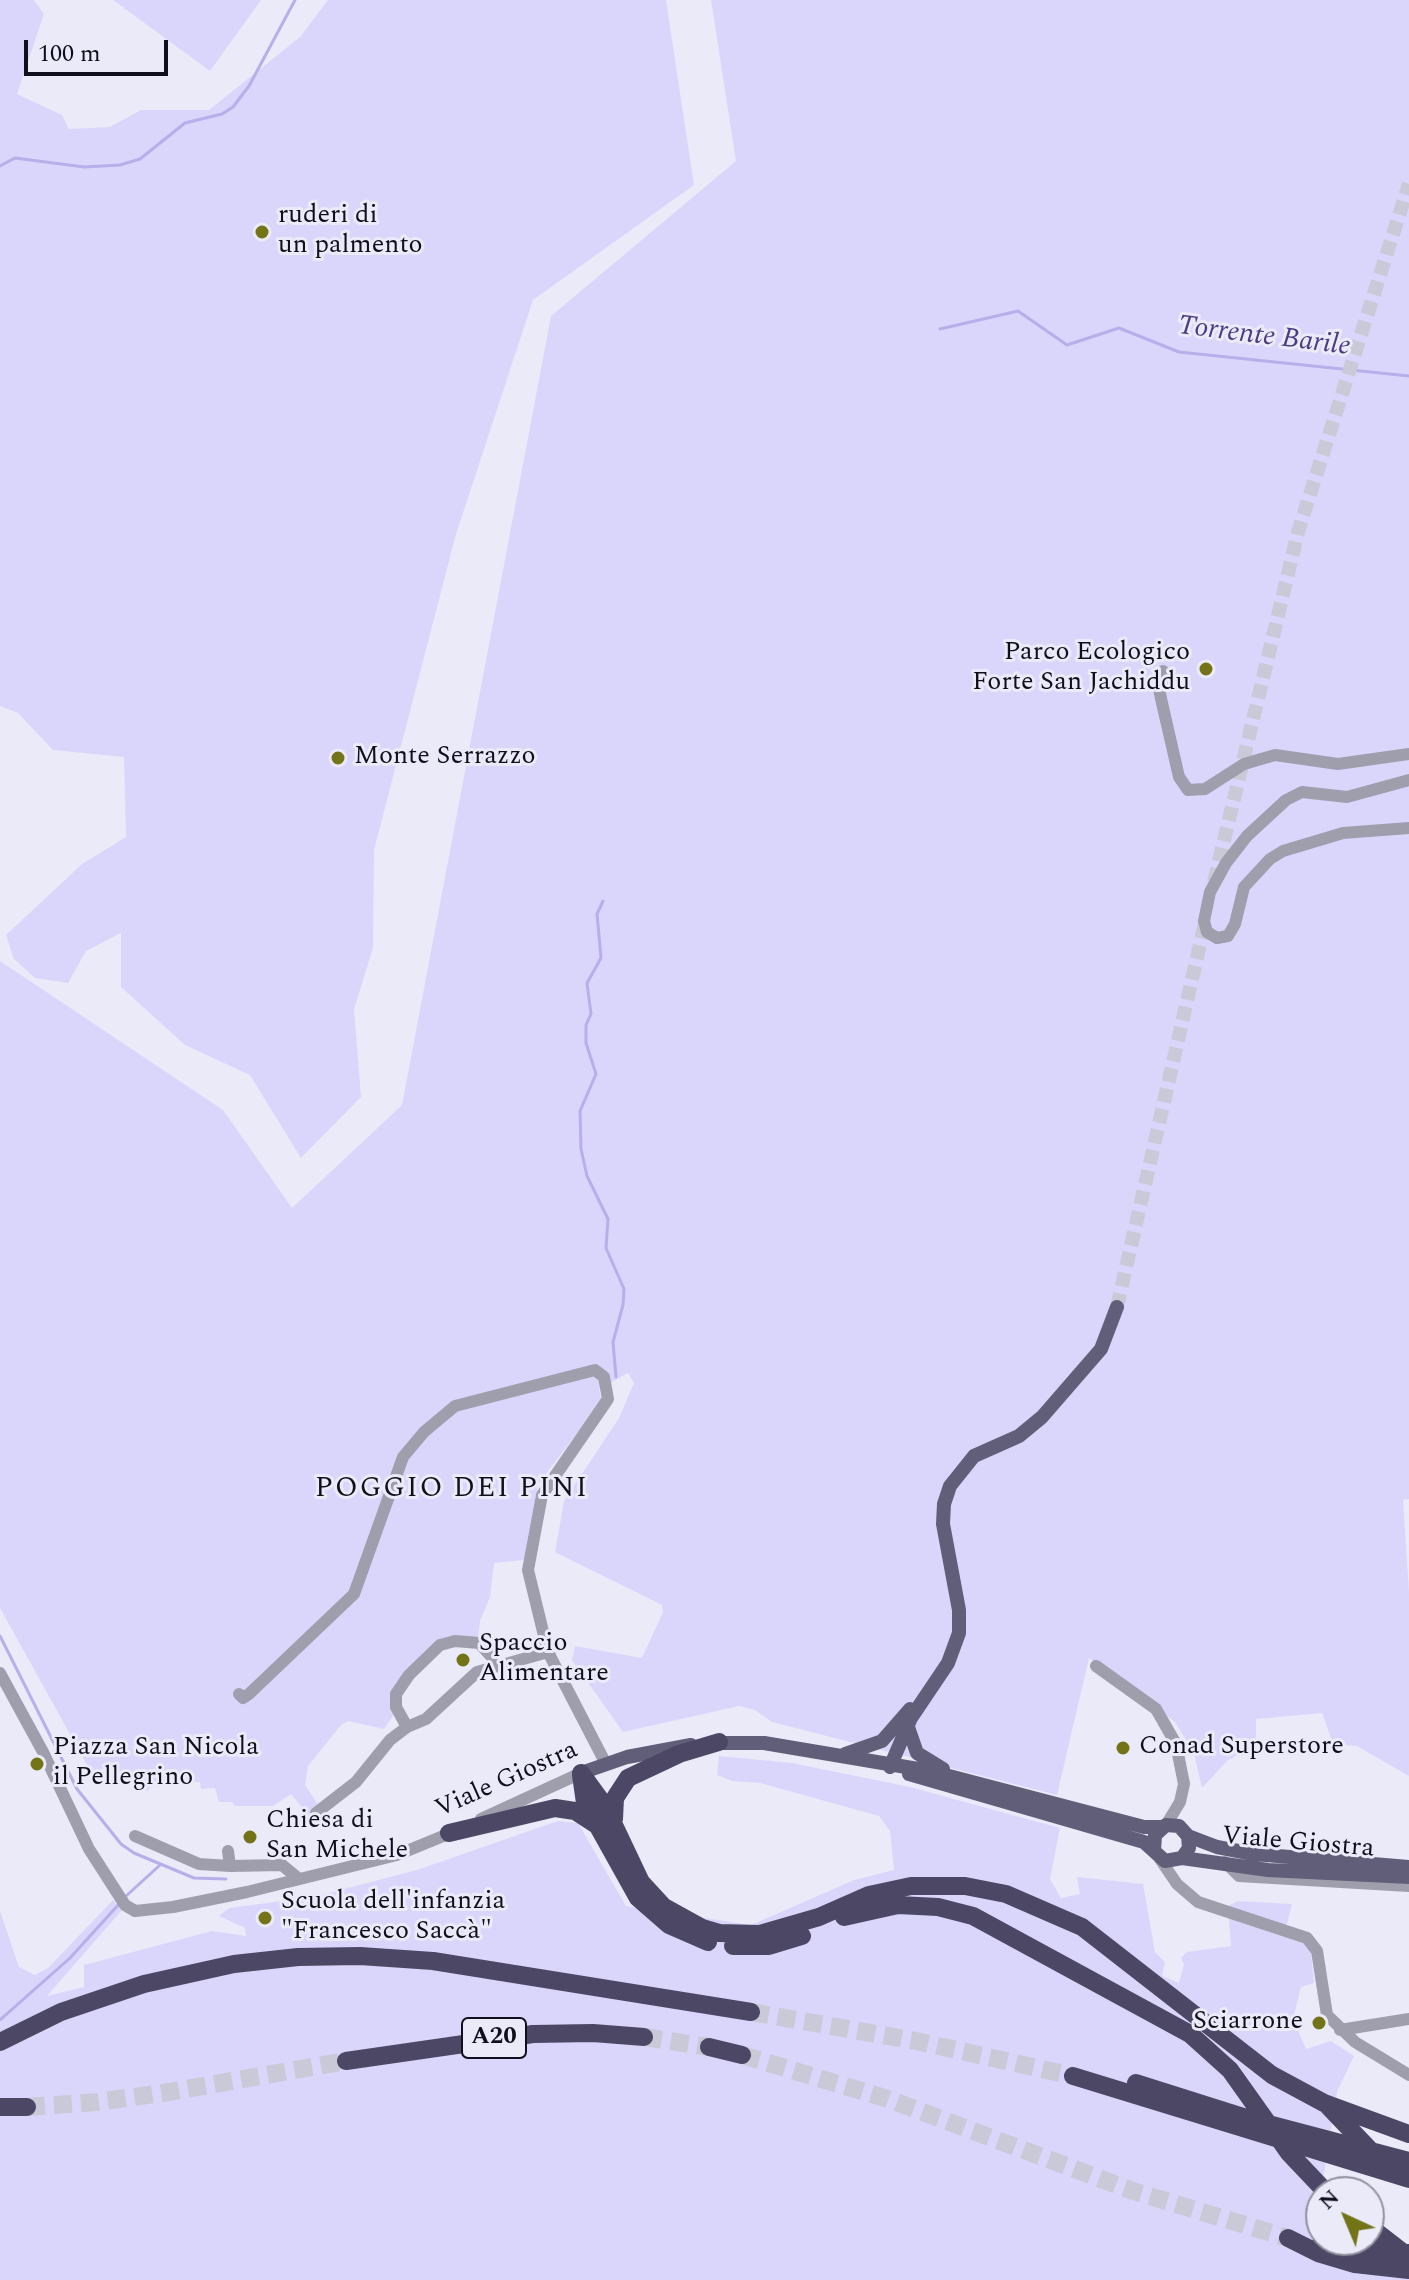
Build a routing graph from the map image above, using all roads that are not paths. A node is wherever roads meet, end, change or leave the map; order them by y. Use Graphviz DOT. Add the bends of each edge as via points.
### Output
graph roads {
  1 [pos="1163,671"];
  2 [pos="1409,754"];
  3 [pos="1409,780"];
  4 [pos="1409,828"];
  5 [pos="1117,1307"];
  6 [pos="548,1652"];
  7 [pos="499,1665"];
  8 [pos="1096,1666"];
  9 [pos="0,1673"];
  10 [pos="927,1691"];
  11 [pos="239,1694"];
  12 [pos="407,1727"];
  13 [pos="908,1727"];
  14 [pos="892,1731"];
  15 [pos="719,1742"];
  16 [pos="838,1756"];
  17 [pos="606,1764"];
  18 [pos="890,1767"];
  19 [pos="581,1773"];
  20 [pos="980,1785"];
  21 [pos="1180,1802"];
  22 [pos="316,1813"];
  23 [pos="1164,1826"];
  24 [pos="609,1829"];
  25 [pos="449,1833"];
  26 [pos="1186,1833"];
  27 [pos="135,1836"];
  28 [pos="228,1851"];
  29 [pos="1157,1855"];
  30 [pos="1181,1859"];
  31 [pos="1225,1862"];
  32 [pos="230,1866"];
  33 [pos="1409,1867"];
  34 [pos="1409,1877"];
  35 [pos="299,1879"];
  36 [pos="1177,1884"];
  37 [pos="1409,1886"];
  38 [pos="821,1922"];
  39 [pos="751,2012"];
  40 [pos="1409,2016"];
  41 [pos="1340,2030"];
  42 [pos="644,2037"];
  43 [pos="0,2042"];
  44 [pos="709,2047"];
  45 [pos="742,2055"];
  46 [pos="346,2061"];
  47 [pos="1409,2075"];
  48 [pos="1079,2078"];
  49 [pos="1168,2099"];
  50 [pos="1324,2103"];
  51 [pos="0,2107"];
  52 [pos="27,2107"];
  53 [pos="1409,2134"];
  54 [pos="1409,2161"];
  55 [pos="1311,2176"];
  56 [pos="1409,2179"];
  57 [pos="1409,2191"];
  58 [pos="1288,2238"];
  59 [pos="1385,2238"];
  60 [pos="1305,2244"];
  61 [pos="1385,2253"];
  62 [pos="1409,2255"];
  63 [pos="1335,2256"];
  64 [pos="1409,2270"];
  1 -- 2 [label="street" via="1167,679 1159,689 1179,777 1188,790 1205,789 1244,764 1275,755 1338,764"];
  3 -- 4 [label="street" via="1347,797 1302,792 1286,800 1226,863 1210,892 1207,932 1217,938 1228,936 1244,887 1283,851 1343,833"];
  5 -- 10 [label="main road" via="1101,1349 1042,1417 1019,1436 974,1456 950,1486 943,1524 959,1633 948,1663"];
  6 -- 7 [label="street"];
  6 -- 11 [label="street" via="528,1570 542,1495 608,1399 604,1377 595,1370 455,1406 424,1432 403,1457 354,1594 249,1694"];
  6 -- 17 [label="street"];
  7 -- 12 [label="street" via="477,1672 426,1719"];
  7 -- 12 [label="street" via="479,1643 440,1645 396,1694 396,1707"];
  8 -- 21 [label="street" via="1164,1719 1183,1769"];
  9 -- 35 [label="street, Viale Giostra" via="89,1849 125,1905 148,1912"];
  10 -- 13 [label="main road"];
  10 -- 14 [label="main road"];
  12 -- 22 [label="street" via="381,1749 356,1782"];
  13 -- 18 [label="main road"];
  13 -- 20 [label="main road" via="917,1753"];
  14 -- 16 [label="main road" via="875,1746"];
  14 -- 18 [label="main road" via="887,1745"];
  15 -- 16 [label="main road, Viale Giostra" via="764,1743"];
  15 -- 17 [label="main road, Viale Giostra"];
  15 -- 24 [label="highway" via="628,1778 615,1798"];
  16 -- 18 [label="main road, Viale Giostra"];
  17 -- 19 [label="main road, Viale Giostra"];
  18 -- 20 [label="main road, Viale Giostra"];
  18 -- 29 [label="main road, Viale Giostra" via="1144,1842"];
  19 -- 24 [label="highway"];
  19 -- 25 [label="street, Viale Giostra"];
  20 -- 23 [label="main road, Viale Giostra" via="1144,1827"];
  21 -- 23 [label="street"];
  21 -- 26 [label="street"];
  23 -- 26 [label="main road"];
  23 -- 29 [label="main road" via="1155,1835"];
  24 -- 25 [label="highway" via="583,1814 555,1808"];
  24 -- 38 [label="highway" via="638,1898 680,1932 710,1943 758,1947 790,1940"];
  25 -- 35 [label="street, Viale Giostra" via="397,1855"];
  26 -- 30 [label="main road" via="1189,1848"];
  26 -- 33 [label="main road, Viale Giostra" via="1217,1847 1254,1854"];
  27 -- 32 [label="street" via="199,1864"];
  28 -- 32 [label="street"];
  29 -- 30 [label="main road"];
  29 -- 36 [label="street"];
  30 -- 31 [label="main road, Viale Giostra"];
  30 -- 36 [label="street"];
  31 -- 34 [label="main road, Viale Giostra" via="1268,1870"];
  31 -- 37 [label="street" via="1239,1876"];
  32 -- 35 [label="street" via="282,1865"];
  36 -- 41 [label="street" via="1203,1904 1307,1938 1318,1956 1324,2010"];
  38 -- 50 [label="highway" via="869,1895 911,1886 965,1886 1022,1899 1082,1927 1252,2061"];
  38 -- 55 [label="highway" via="874,1908 926,1905 973,1916 1066,1964 1190,2034 1230,2070"];
  39 -- 43 [label="highway" via="477,1968 327,1956 203,1969 92,2000"];
  40 -- 41 [label="street"];
  41 -- 47 [label="street"];
  42 -- 46 [label="highway, A20" via="533,2034"];
  44 -- 45 [label="highway"];
  48 -- 49 [label="highway"];
  49 -- 54 [label="highway"];
  49 -- 56 [label="highway" via="1206,2119"];
  50 -- 53 [label="highway"];
  50 -- 57 [label="highway"];
  51 -- 52 [label="highway"];
  58 -- 60 [label="highway"];
  59 -- 62 [label="highway"];
  61 -- 62 [label="highway"];
  63 -- 64 [label="highway" via="1355,2264"];
}
